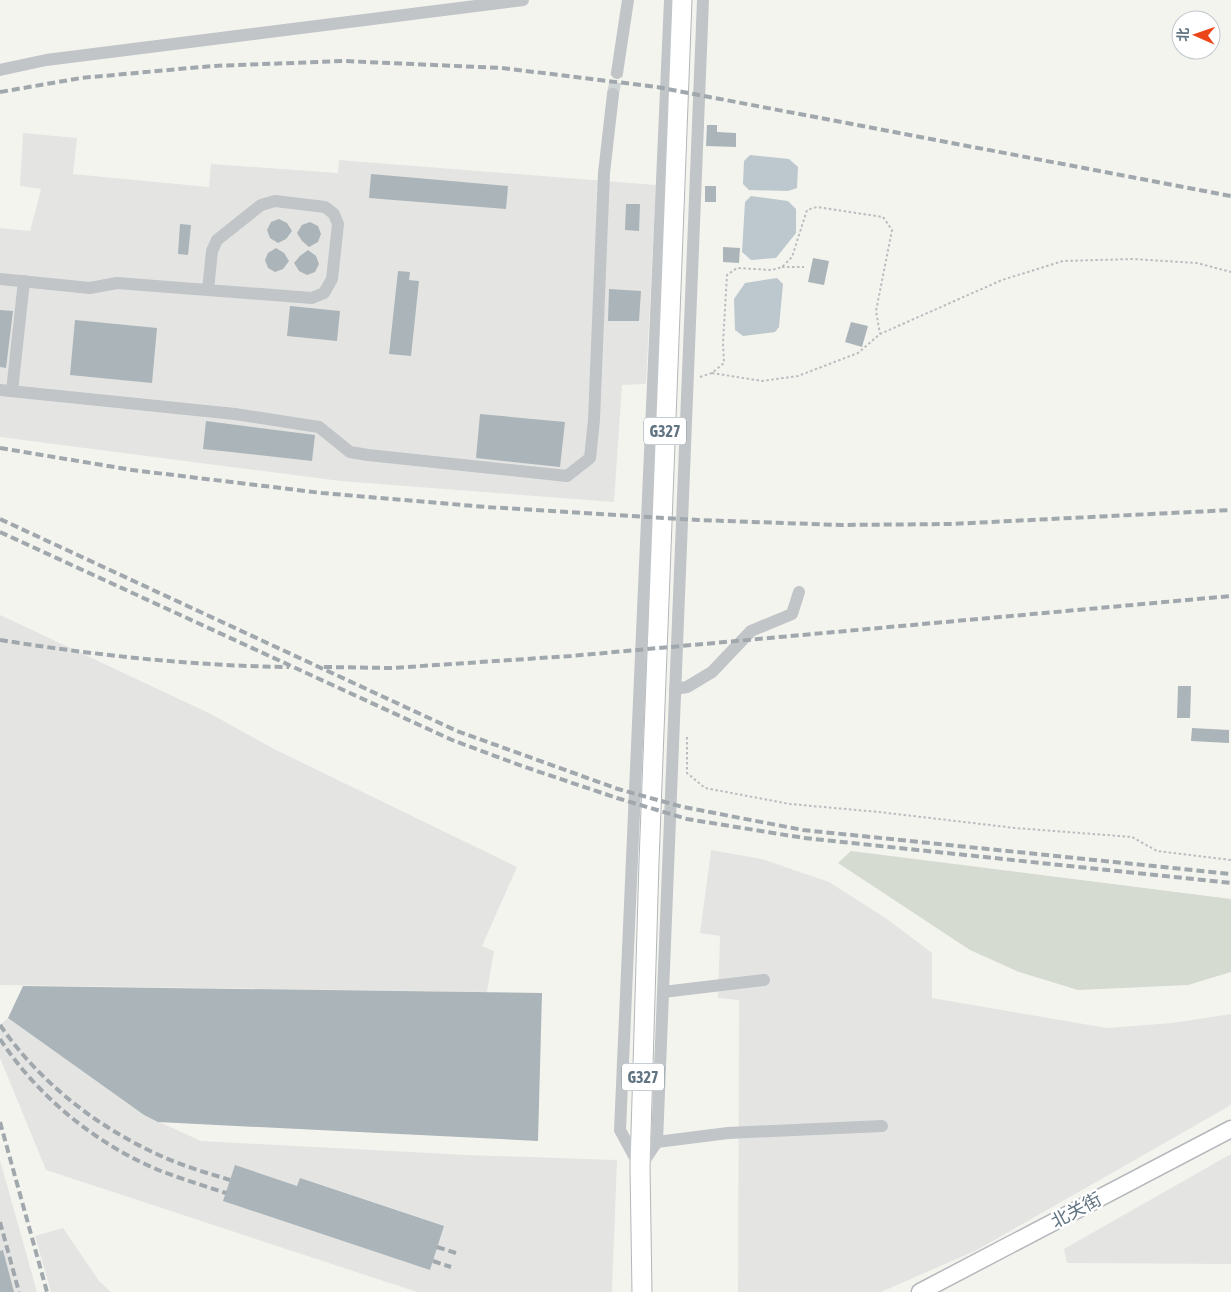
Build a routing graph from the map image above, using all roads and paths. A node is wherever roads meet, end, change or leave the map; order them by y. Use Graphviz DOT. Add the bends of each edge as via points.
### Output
graph roads {
  1 [pos="523,0"];
  2 [pos="628,0"];
  3 [pos="670,0"];
  4 [pos="682,0"];
  5 [pos="703,0"];
  6 [pos="0,70"];
  7 [pos="617,73"];
  8 [pos="613,94"];
  9 [pos="782,267"];
  10 [pos="804,268"];
  11 [pos="1231,272"];
  12 [pos="0,279"];
  13 [pos="24,281"];
  14 [pos="208,290"];
  15 [pos="880,334"];
  16 [pos="712,373"];
  17 [pos="688,380"];
  18 [pos="6,391"];
  19 [pos="798,592"];
  20 [pos="675,689"];
  21 [pos="687,735"];
  22 [pos="1231,860"];
  23 [pos="764,980"];
  24 [pos="663,992"];
  25 [pos="882,1126"];
  26 [pos="1231,1129"];
  27 [pos="657,1142"];
  28 [pos="640,1167"];
  29 [pos="642,1292"];
  30 [pos="920,1292"];
  1 -- 6 [label="street" via="46,60"];
  2 -- 7 [label="street"];
  3 -- 28 [label="street" via="620,1130"];
  4 -- 28 [label="highway, G327"];
  5 -- 17 [label="street"];
  8 -- 18 [label="street" via="604,173 590,458 567,476 350,452 319,427 235,414"];
  9 -- 10 [label="path"];
  9 -- 15 [label="path" via="792,257 807,210 817,207 883,217 892,230 876,311"];
  9 -- 16 [label="path" via="772,270 737,268 727,275 724,363"];
  11 -- 15 [label="path" via="1197,264 1133,259 1063,261 1002,280"];
  12 -- 13 [label="street"];
  13 -- 14 [label="street" via="90,288 117,283"];
  13 -- 18 [label="street"];
  14 -- 14 [label="street" via="312,298 324,293 332,278 338,224 334,214 325,207 275,201 261,205 218,240 212,251"];
  15 -- 16 [label="path" via="858,353 798,376 762,381"];
  16 -- 17 [label="path"];
  17 -- 20 [label="street"];
  19 -- 20 [label="street" via="792,614 751,631 712,672 687,687"];
  20 -- 24 [label="street"];
  21 -- 22 [label="path" via="687,773 705,788 790,804 1132,837 1157,851"];
  23 -- 24 [label="street"];
  24 -- 27 [label="street"];
  25 -- 27 [label="street" via="728,1133"];
  26 -- 30 [label="main road, 北关街"];
  27 -- 28 [label="street"];
  28 -- 29 [label="highway, G327"];
}
